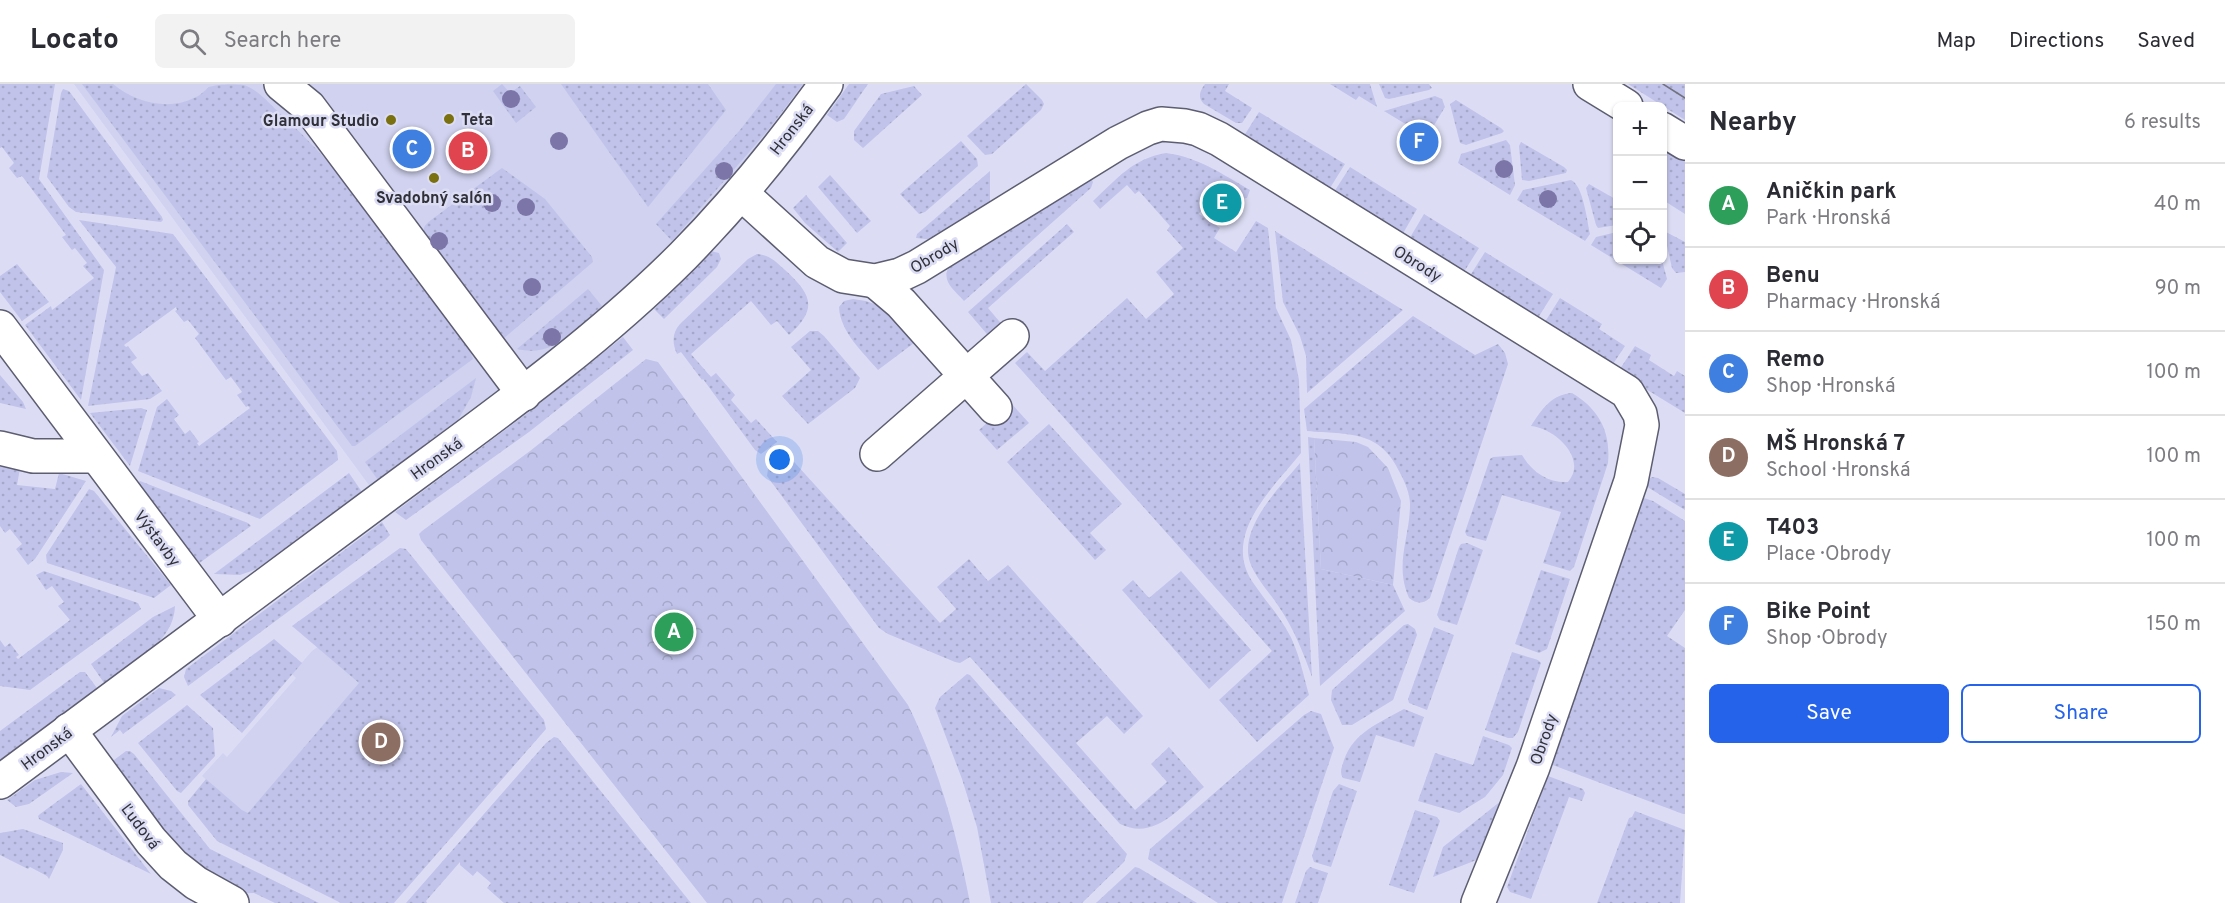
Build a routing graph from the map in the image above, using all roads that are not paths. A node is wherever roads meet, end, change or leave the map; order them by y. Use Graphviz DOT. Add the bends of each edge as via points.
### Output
graph roads {
  1 [pos="281,84"];
  2 [pos="826,84"];
  3 [pos="1590,84"];
  4 [pos="1619,102"];
  5 [pos="1667,132"];
  6 [pos="1685,143"];
  7 [pos="741,193"];
  8 [pos="875,281"];
  9 [pos="0,327"];
  10 [pos="1012,336"];
  11 [pos="967,376"];
  12 [pos="524,394"];
  13 [pos="995,408"];
  14 [pos="0,448"];
  15 [pos="877,453"];
  16 [pos="96,456"];
  17 [pos="220,620"];
  18 [pos="69,730"];
  19 [pos="0,782"];
  20 [pos="232,903"];
  21 [pos="1478,903"];
  1 -- 12 [label="street" via="309,107"];
  2 -- 7 [label="street, Hronská"];
  3 -- 4 [label="street"];
  5 -- 6 [label="street"];
  7 -- 8 [label="street, Obrody" via="817,262 843,276"];
  7 -- 12 [label="street, Hronská" via="629,307"];
  8 -- 11 [label="street" via="901,303"];
  8 -- 21 [label="street, Obrody" via="918,267 1118,143 1161,124 1185,126 1219,139 1627,392 1642,425 1631,481 1533,767"];
  9 -- 16 [label="street, Výstavby"];
  10 -- 11 [label="street"];
  11 -- 13 [label="street"];
  11 -- 15 [label="street"];
  12 -- 17 [label="street, Hronská"];
  14 -- 16 [label="street" via="33,456"];
  16 -- 17 [label="street, Výstavby"];
  17 -- 18 [label="street, Hronská"];
  18 -- 19 [label="street, Hronská"];
  18 -- 20 [label="street, Ľudová" via="172,865 196,884"];
}
